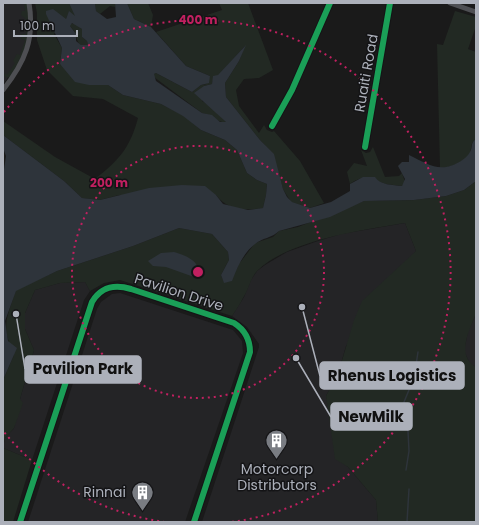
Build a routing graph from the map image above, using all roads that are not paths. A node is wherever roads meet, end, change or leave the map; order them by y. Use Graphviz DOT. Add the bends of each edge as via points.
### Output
graph roads {
  1 [pos="30,3"];
  2 [pos="330,3"];
  3 [pos="390,3"];
  4 [pos="450,3"];
  5 [pos="476,12"];
  6 [pos="3,90"];
  7 [pos="272,126"];
  8 [pos="365,146"];
  9 [pos="20,522"];
  10 [pos="194,522"];
  1 -- 6 [label="street" via="30,41 20,65"];
  2 -- 7 [label="street" via="292,90"];
  3 -- 8 [label="street, Ruaiti Road"];
  4 -- 5 [label="street"];
  9 -- 10 [label="street, Pavilion Drive" via="92,302 104,289 115,286 131,288 234,323 242,329 249,340 250,352"];
}
